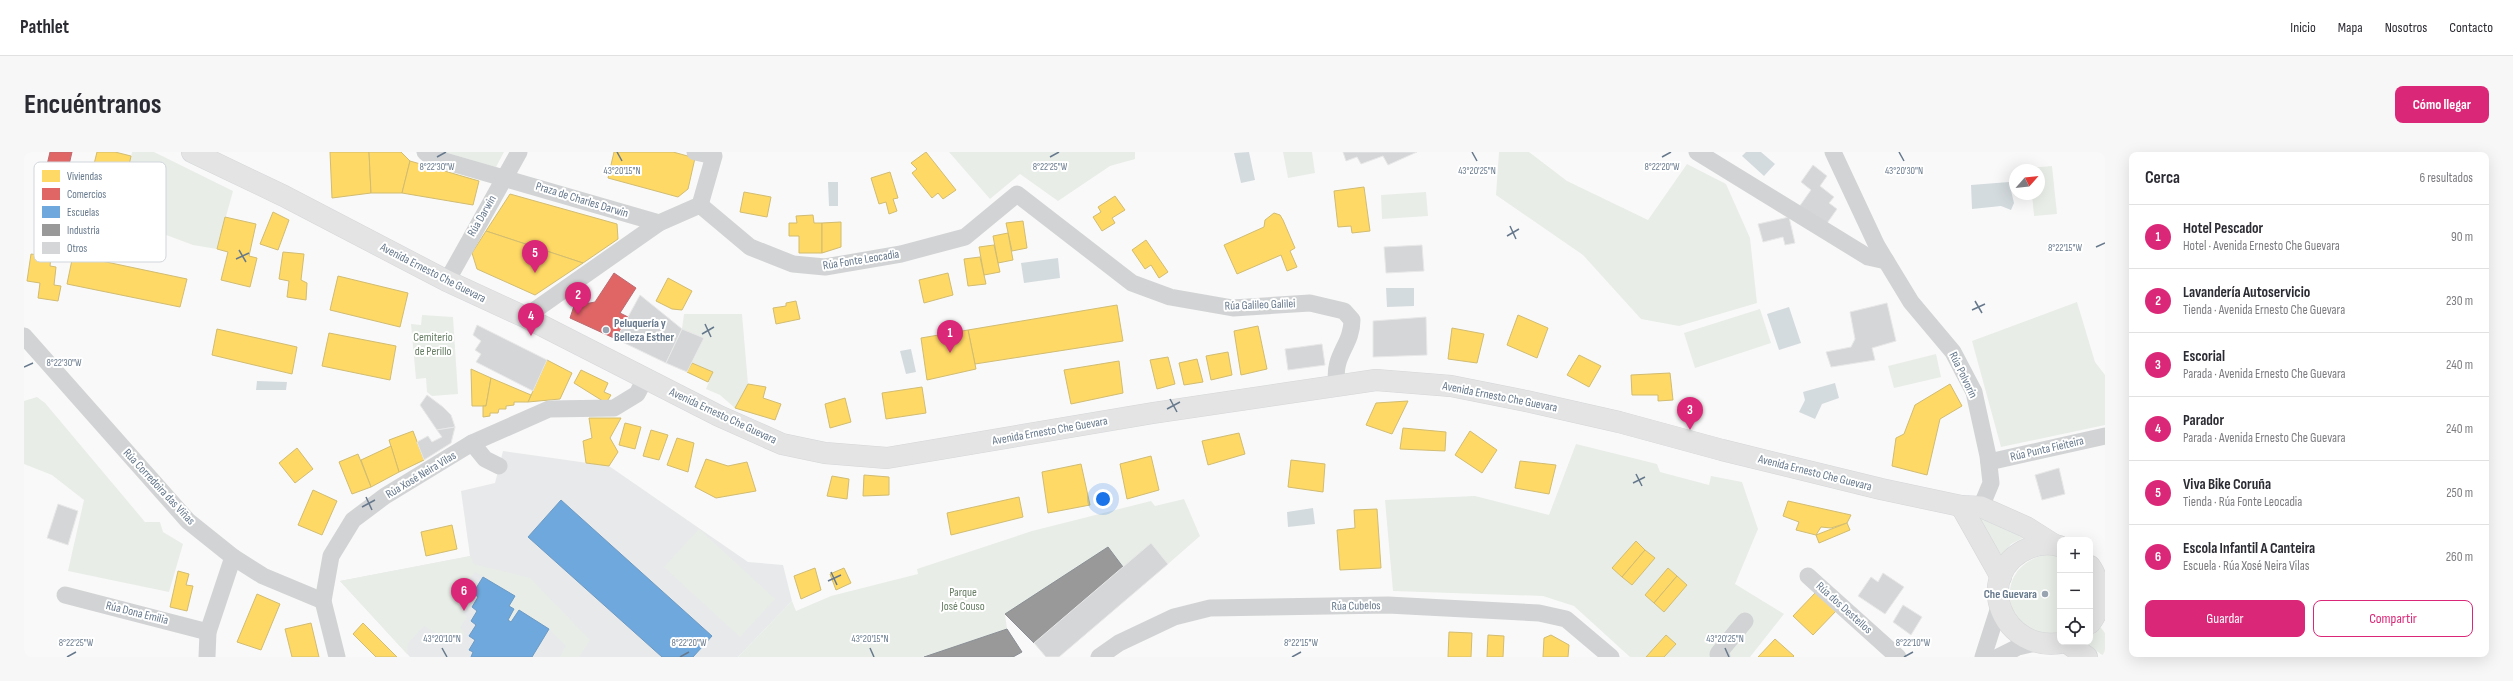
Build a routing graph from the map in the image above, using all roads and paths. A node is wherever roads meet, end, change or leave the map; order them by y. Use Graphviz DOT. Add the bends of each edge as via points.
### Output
graph roads {
  1 [pos="192,152"];
  2 [pos="425,152"];
  3 [pos="519,152"];
  4 [pos="695,152"];
  5 [pos="1697,152"];
  6 [pos="1832,152"];
  7 [pos="504,177"];
  8 [pos="1017,194"];
  9 [pos="700,205"];
  10 [pos="659,223"];
  11 [pos="1886,261"];
  12 [pos="447,281"];
  13 [pos="525,317"];
  14 [pos="24,336"];
  15 [pos="645,379"];
  16 [pos="1337,384"];
  17 [pos="2105,436"];
  18 [pos="472,444"];
  19 [pos="1989,462"];
  20 [pos="499,466"];
  21 [pos="1971,506"];
  22 [pos="2057,545"];
  23 [pos="233,557"];
  24 [pos="2093,573"];
  25 [pos="1808,576"];
  26 [pos="2001,577"];
  27 [pos="65,595"];
  28 [pos="323,601"];
  29 [pos="1999,607"];
  30 [pos="2102,610"];
  31 [pos="2093,620"];
  32 [pos="1745,621"];
  33 [pos="208,632"];
  34 [pos="2035,644"];
  35 [pos="2057,644"];
  36 [pos="2070,645"];
  37 [pos="207,657"];
  38 [pos="337,657"];
  39 [pos="1099,657"];
  40 [pos="1611,657"];
  41 [pos="1722,657"];
  42 [pos="1898,657"];
  43 [pos="1983,657"];
  44 [pos="1998,657"];
  45 [pos="2087,657"];
  1 -- 12 [label="main road, Avenida Ernesto Che Guevara" via="284,196"];
  2 -- 7 [label="street, Praza de Charles Darwin" via="431,157"];
  3 -- 7 [label="street, Rúa Darwin"];
  4 -- 9 [label="street" via="714,156"];
  5 -- 11 [label="street" via="1868,257"];
  6 -- 11 [label="street, Rúa Polvorín"];
  7 -- 10 [label="street, Praza de Charles Darwin"];
  7 -- 12 [label="street, Rúa Darwin"];
  8 -- 9 [label="street, Rúa Fonte Leocadia" via="965,237 901,254 825,267 793,264 750,247"];
  8 -- 16 [label="street, Rúa Galileo Galilei" via="1132,283 1170,297 1233,308 1310,303 1344,311 1352,320 1352,333 1340,355 1343,367"];
  9 -- 10 [label="street"];
  10 -- 13 [label="street"];
  11 -- 19 [label="street, Rúa Polvorín" via="1911,302 1953,352 1974,392"];
  12 -- 13 [label="main road, Avenida Ernesto Che Guevara"];
  13 -- 15 [label="main road, Avenida Ernesto Che Guevara"];
  14 -- 23 [label="street, Rúa Corredoira das Viñas" via="188,521"];
  15 -- 16 [label="main road, Avenida Ernesto Che Guevara" via="782,444 825,453 887,458"];
  15 -- 18 [label="street, Rúa Xosé Neira Vilas" via="638,394 614,408 549,409"];
  16 -- 21 [label="main road, Avenida Ernesto Che Guevara" via="1376,380 1451,386 1619,422 1881,489"];
  17 -- 19 [label="street, Rúa Punta Fieiteira"];
  18 -- 20 [label="street" via="485,459"];
  18 -- 28 [label="street, Rúa Xosé Neira Vilas" via="385,496 353,520 331,556"];
  19 -- 21 [label="street, Rúa Polvorín" via="1991,483"];
  21 -- 22 [label="main road, Avenida Ernesto Che Guevara" via="2026,527"];
  21 -- 26 [label="main road"];
  22 -- 26 [label="main road" via="2037,545 2021,551 2009,562"];
  23 -- 28 [label="street, Rúa Corredoira das Viñas" via="263,576"];
  23 -- 33 [label="street"];
  24 -- 30 [label="main road" via="2099,587"];
  25 -- 42 [label="street, Rúa dos Destellos"];
  26 -- 29 [label="main road"];
  27 -- 33 [label="street, Rúa Dona Emilia"];
  28 -- 38 [label="street, Rúa Xosé Neira Vilas"];
  29 -- 34 [label="main road" via="2012,630"];
  29 -- 43 [label="street"];
  30 -- 31 [label="main road"];
  32 -- 41 [label="street" via="1718,654"];
  33 -- 37 [label="street"];
  34 -- 35 [label="main road"];
  34 -- 44 [label="street" via="2018,647"];
  36 -- 45 [label="main road"];
  39 -- 40 [label="street, Rúa Cubelos" via="1119,643 1174,617 1210,608 1388,605 1538,613 1566,619"];
}
